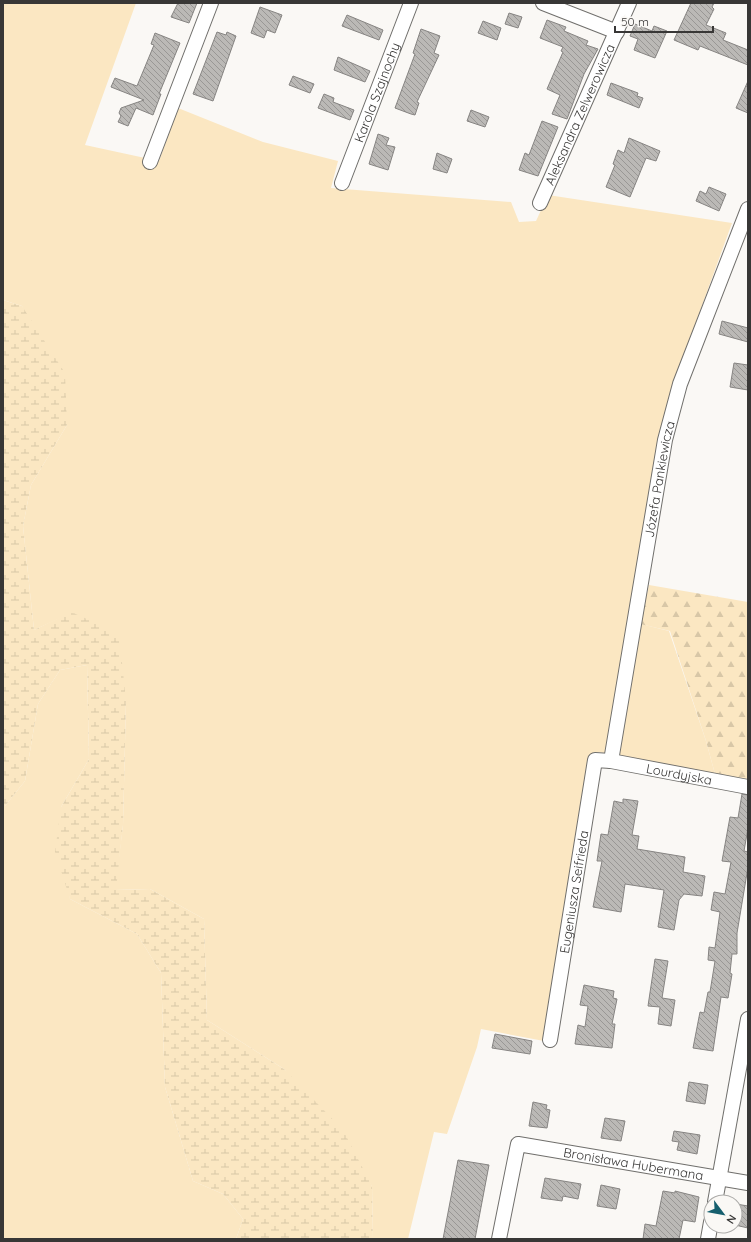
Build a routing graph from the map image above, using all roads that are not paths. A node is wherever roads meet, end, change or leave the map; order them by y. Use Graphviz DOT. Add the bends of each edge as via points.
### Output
graph roads {
  1 [pos="211,3"];
  2 [pos="411,3"];
  3 [pos="543,3"];
  4 [pos="630,3"];
  5 [pos="617,32"];
  6 [pos="150,162"];
  7 [pos="342,183"];
  8 [pos="540,203"];
  9 [pos="748,209"];
  10 [pos="611,761"];
  11 [pos="748,787"];
  12 [pos="748,1019"];
  13 [pos="550,1040"];
  14 [pos="720,1178"];
  15 [pos="748,1183"];
  16 [pos="717,1194"];
  17 [pos="499,1239"];
  1 -- 6 [label="street"];
  2 -- 7 [label="street, Karola Szajnochy"];
  3 -- 5 [label="street"];
  4 -- 5 [label="street, Aleksandra Zelwerowicza"];
  5 -- 8 [label="street, Aleksandra Zelwerowicza"];
  9 -- 10 [label="street, Józefa Pankiewicza" via="680,384 665,440"];
  10 -- 11 [label="street, Lourdyjska"];
  10 -- 13 [label="street, Eugeniusza Seifrieda" via="595,760"];
  12 -- 14 [label="street"];
  14 -- 15 [label="street, Bronisława Hubermana"];
  14 -- 16 [label="street"];
  14 -- 17 [label="street, Bronisława Hubermana" via="518,1144"];
}
